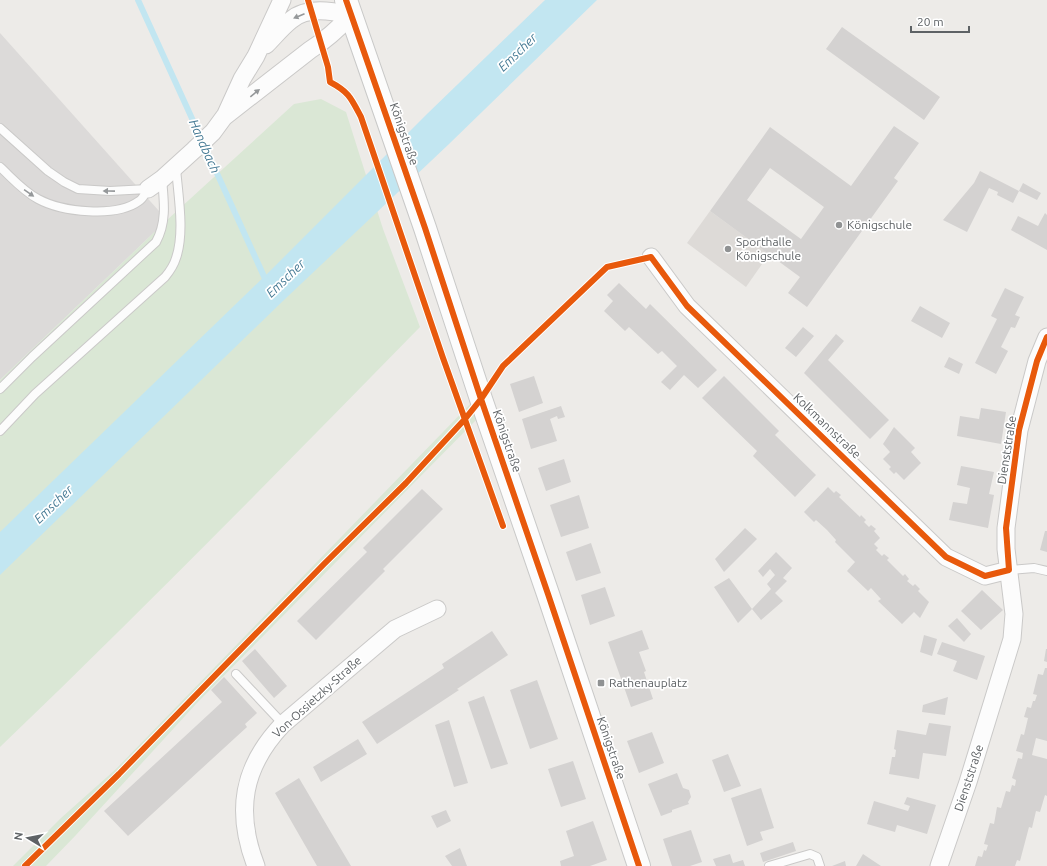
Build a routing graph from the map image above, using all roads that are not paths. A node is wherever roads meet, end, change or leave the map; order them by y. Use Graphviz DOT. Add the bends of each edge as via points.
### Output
graph roads {
  1 [pos="282,0"];
  2 [pos="349,7"];
  3 [pos="256,56"];
  4 [pos="224,117"];
  5 [pos="0,128"];
  6 [pos="0,167"];
  7 [pos="176,167"];
  8 [pos="162,179"];
  9 [pos="148,189"];
  10 [pos="651,257"];
  11 [pos="1047,337"];
  12 [pos="0,389"];
  13 [pos="0,431"];
  14 [pos="1008,570"];
  15 [pos="1047,571"];
  16 [pos="437,609"];
  17 [pos="236,674"];
  18 [pos="284,724"];
  19 [pos="256,866"];
  20 [pos="639,866"];
  21 [pos="769,866"];
  22 [pos="820,866"];
  23 [pos="939,866"];
  1 -- 3 [label="street"];
  2 -- 3 [label="street, one-way" via="336,12 300,14"];
  4 -- 2 [label="street, one-way" via="321,43 338,28"];
  2 -- 20 [label="main road, Königstraße"];
  3 -- 4 [label="street"];
  4 -- 7 [label="street" via="213,132"];
  9 -- 5 [label="lane, one-way" via="110,192 78,189 48,171"];
  6 -- 9 [label="lane, one-way" via="38,200 81,212 100,212 130,205 140,201"];
  7 -- 8 [label="street"];
  7 -- 13 [label="lane" via="179,244 169,272 35,394"];
  8 -- 9 [label="street"];
  8 -- 12 [label="lane" via="164,218 156,242"];
  10 -- 14 [label="street, Kolkmannstraße" via="687,306 946,557 985,576"];
  11 -- 14 [label="street, Dienststraße" via="1035,368 1019,430 1006,528"];
  14 -- 15 [label="lane" via="1034,568"];
  14 -- 23 [label="street, Dienststraße" via="1014,614 1012,639"];
  16 -- 18 [label="street, Von-Ossietzky-Straße" via="395,629"];
  17 -- 18 [label="lane"];
  18 -- 19 [label="street, Von-Ossietzky-Straße" via="259,756 246,793 243,814 245,833"];
  21 -- 22 [label="lane" via="810,854 817,857"];
}
